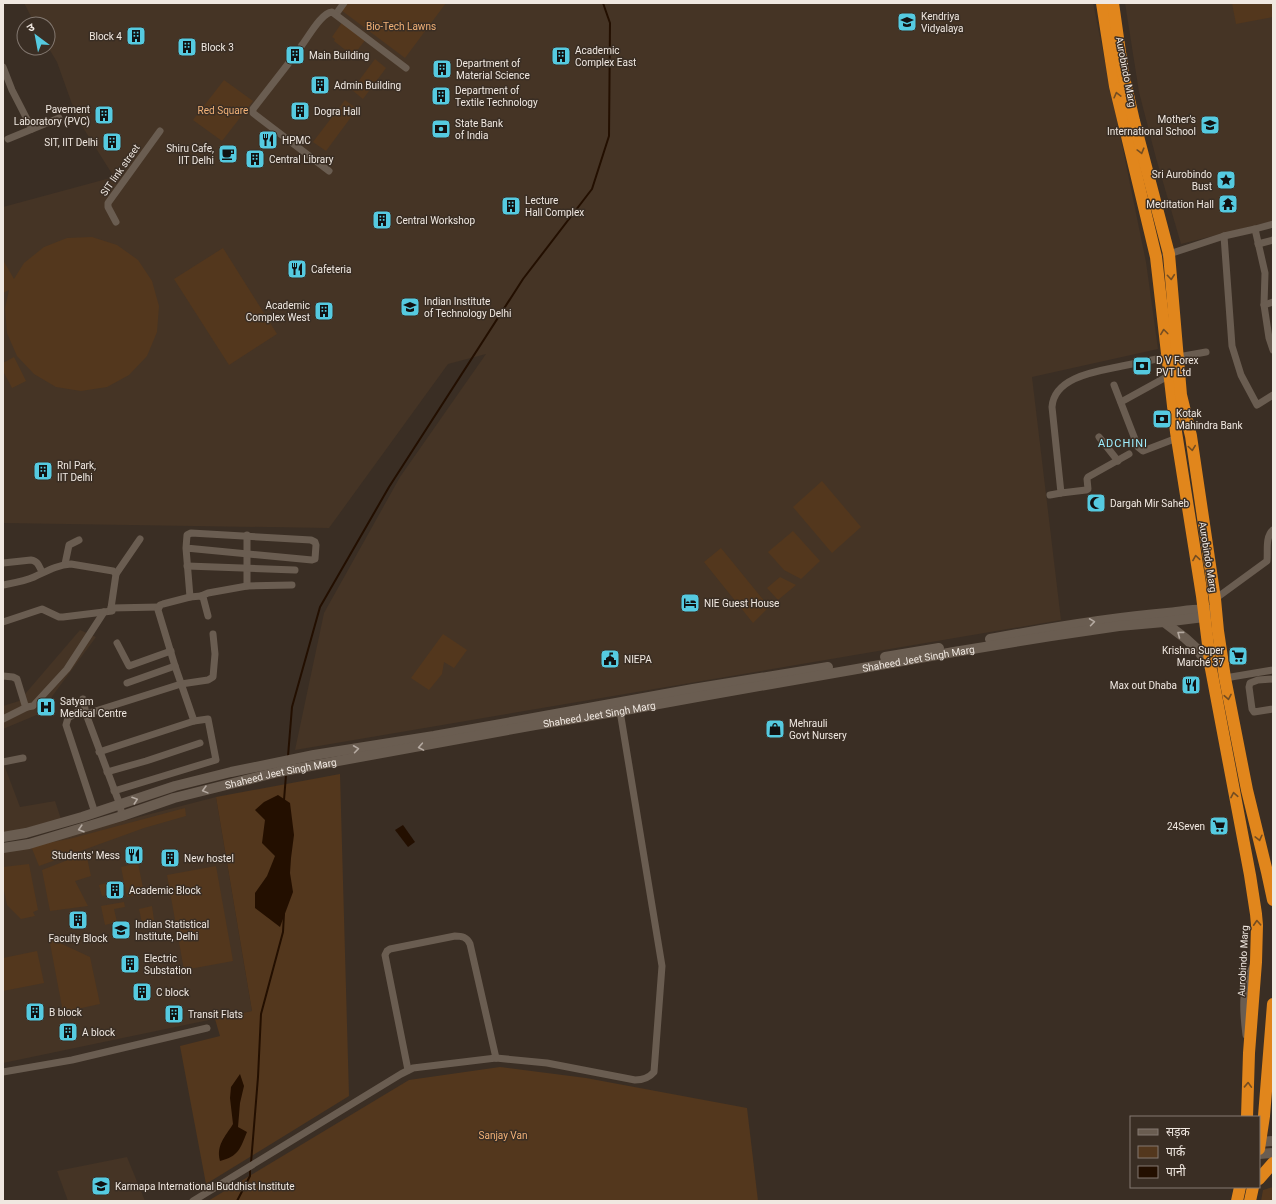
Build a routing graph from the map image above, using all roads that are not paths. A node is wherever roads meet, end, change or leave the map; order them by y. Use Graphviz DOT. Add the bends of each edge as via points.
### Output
graph roads {
  1 [pos="344,3"];
  2 [pos="1102,3"];
  3 [pos="1113,3"];
  4 [pos="336,14"];
  5 [pos="302,45"];
  6 [pos="288,64"];
  7 [pos="3,67"];
  8 [pos="406,68"];
  9 [pos="59,118"];
  10 [pos="32,129"];
  11 [pos="160,131"];
  12 [pos="8,139"];
  13 [pos="329,171"];
  14 [pos="116,222"];
  15 [pos="1273,224"];
  16 [pos="1254,229"];
  17 [pos="1224,236"];
  18 [pos="1273,240"];
  19 [pos="1258,244"];
  20 [pos="1169,254"];
  21 [pos="1156,257"];
  22 [pos="1273,302"];
  23 [pos="1264,305"];
  24 [pos="1273,350"];
  25 [pos="1206,352"];
  26 [pos="1173,357"];
  27 [pos="1170,375"];
  28 [pos="1114,385"];
  29 [pos="1273,395"];
  30 [pos="1121,402"];
  31 [pos="1099,437"];
  32 [pos="1176,438"];
  33 [pos="1129,454"];
  34 [pos="1118,461"];
  35 [pos="1061,493"];
  36 [pos="1050,495"];
  37 [pos="1273,530"];
  38 [pos="247,535"];
  39 [pos="140,539"];
  40 [pos="79,540"];
  41 [pos="186,548"];
  42 [pos="247,554"];
  43 [pos="3,563"];
  44 [pos="65,564"];
  45 [pos="187,566"];
  46 [pos="246,569"];
  47 [pos="295,570"];
  48 [pos="42,572"];
  49 [pos="116,574"];
  50 [pos="3,585"];
  51 [pos="292,585"];
  52 [pos="247,586"];
  53 [pos="201,596"];
  54 [pos="190,597"];
  55 [pos="1215,599"];
  56 [pos="159,607"];
  57 [pos="111,608"];
  58 [pos="104,612"];
  59 [pos="1216,612"];
  60 [pos="1204,613"];
  61 [pos="208,616"];
  62 [pos="3,622"];
  63 [pos="1164,622"];
  64 [pos="213,634"];
  65 [pos="117,643"];
  66 [pos="171,651"];
  67 [pos="175,666"];
  68 [pos="1211,669"];
  69 [pos="1273,670"];
  70 [pos="3,676"];
  71 [pos="1224,678"];
  72 [pos="1273,679"];
  73 [pos="127,683"];
  74 [pos="181,684"];
  75 [pos="83,699"];
  76 [pos="27,707"];
  77 [pos="619,707"];
  78 [pos="1273,709"];
  79 [pos="86,714"];
  80 [pos="3,719"];
  81 [pos="194,721"];
  82 [pos="200,743"];
  83 [pos="99,752"];
  84 [pos="23,758"];
  85 [pos="3,762"];
  86 [pos="287,766"];
  87 [pos="107,772"];
  88 [pos="114,792"];
  89 [pos="120,805"];
  90 [pos="95,813"];
  91 [pos="122,816"];
  92 [pos="3,837"];
  93 [pos="3,848"];
  94 [pos="1270,872"];
  95 [pos="1273,900"];
  96 [pos="1273,1004"];
  97 [pos="207,1028"];
  98 [pos="1272,1038"];
  99 [pos="496,1058"];
  100 [pos="408,1070"];
  101 [pos="3,1072"];
  102 [pos="1247,1116"];
  103 [pos="1264,1116"];
  104 [pos="1273,1129"];
  105 [pos="1260,1141"];
  106 [pos="1273,1141"];
  107 [pos="1260,1147"];
  108 [pos="1260,1147"];
  109 [pos="1273,1153"];
  110 [pos="1273,1163"];
  111 [pos="1260,1178"];
  112 [pos="1240,1188"];
  113 [pos="1253,1188"];
  114 [pos="193,1201"];
  115 [pos="1237,1201"];
  116 [pos="1250,1201"];
  1 -- 4 [label="street"];
  21 -- 2 [label="highway, Aurobindo Marg, one-way" via="1115,86"];
  3 -- 20 [label="highway, Aurobindo Marg, one-way" via="1123,73"];
  4 -- 5 [label="street" via="329,12 324,15"];
  4 -- 8 [label="street"];
  6 -- 13 [label="street" via="253,109 253,113"];
  7 -- 10 [label="street"];
  9 -- 10 [label="street"];
  10 -- 12 [label="street"];
  11 -- 14 [label="street, SIT link street" via="108,203"];
  15 -- 16 [label="street"];
  16 -- 17 [label="street"];
  16 -- 19 [label="street"];
  17 -- 20 [label="street"];
  17 -- 29 [label="street" via="1232,346 1241,375 1257,405"];
  18 -- 19 [label="street"];
  19 -- 23 [label="street" via="1265,274"];
  20 -- 21 [label="street"];
  20 -- 26 [label="highway, Aurobindo Marg, one-way"];
  26 -- 21 [label="highway, Aurobindo Marg, one-way"];
  22 -- 23 [label="street"];
  23 -- 24 [label="street" via="1268,338"];
  25 -- 26 [label="street"];
  26 -- 27 [label="highway, Aurobindo Marg"];
  26 -- 35 [label="street" via="1079,376 1056,394 1052,400 1052,407"];
  26 -- 55 [label="highway, Aurobindo Marg, one-way" via="1191,436"];
  27 -- 30 [label="street"];
  27 -- 32 [label="highway, Aurobindo Marg"];
  28 -- 30 [label="street"];
  30 -- 32 [label="street" via="1138,447 1143,451"];
  31 -- 34 [label="street"];
  60 -- 32 [label="highway, Aurobindo Marg, one-way"];
  33 -- 34 [label="street"];
  34 -- 35 [label="street" via="1088,477 1086,490"];
  35 -- 36 [label="street"];
  37 -- 55 [label="street" via="1269,535 1267,561"];
  38 -- 41 [label="street" via="192,532 187,535"];
  38 -- 42 [label="street"];
  38 -- 42 [label="street" via="311,540 316,545 315,559 312,560"];
  39 -- 49 [label="street"];
  40 -- 44 [label="street" via="69,545"];
  41 -- 42 [label="street"];
  41 -- 45 [label="street"];
  42 -- 46 [label="street"];
  43 -- 48 [label="street" via="35,560"];
  44 -- 48 [label="street"];
  44 -- 49 [label="street" via="114,571"];
  45 -- 46 [label="street"];
  45 -- 54 [label="street"];
  46 -- 47 [label="street"];
  46 -- 52 [label="street"];
  48 -- 50 [label="street" via="31,578"];
  49 -- 57 [label="street"];
  51 -- 52 [label="street"];
  52 -- 53 [label="street"];
  53 -- 54 [label="street"];
  53 -- 61 [label="street"];
  54 -- 56 [label="street"];
  55 -- 59 [label="highway, Aurobindo Marg"];
  56 -- 57 [label="street"];
  56 -- 66 [label="street"];
  57 -- 58 [label="street" via="112,611"];
  58 -- 62 [label="street" via="60,617 42,609"];
  58 -- 76 [label="street" via="67,669 33,706"];
  59 -- 60 [label="main road"];
  59 -- 71 [label="highway, Aurobindo Marg"];
  60 -- 63 [label="main road, Shaheed Jeet Singh Marg"];
  60 -- 68 [label="highway, Aurobindo Marg"];
  77 -- 60 [label="main road, Shaheed Jeet Singh Marg, one-way" via="1063,626 1133,616"];
  68 -- 63 [label="main road, one-way" via="1197,649"];
  63 -- 77 [label="main road, Shaheed Jeet Singh Marg" via="1120,626 961,650 697,697"];
  64 -- 74 [label="street" via="213,677"];
  65 -- 66 [label="street" via="129,666"];
  66 -- 67 [label="street"];
  67 -- 73 [label="street"];
  67 -- 74 [label="street"];
  102 -- 68 [label="highway, Aurobindo Marg, one-way" via="1257,925"];
  69 -- 71 [label="street"];
  70 -- 76 [label="street" via="17,679"];
  71 -- 94 [label="highway, one-way" via="1247,790"];
  72 -- 78 [label="street" via="1258,680 1250,683 1249,687 1254,712"];
  74 -- 79 [label="street"];
  74 -- 81 [label="street"];
  75 -- 79 [label="street"];
  76 -- 80 [label="street"];
  77 -- 86 [label="main road, Shaheed Jeet Singh Marg" via="535,725"];
  77 -- 99 [label="street" via="662,966 654,1072 645,1079 635,1080 547,1063"];
  79 -- 83 [label="street"];
  79 -- 90 [label="street" via="79,711 68,718 66,726"];
  81 -- 83 [label="street"];
  81 -- 88 [label="street" via="208,719 216,760"];
  82 -- 87 [label="street"];
  83 -- 87 [label="street"];
  84 -- 85 [label="street"];
  89 -- 86 [label="main road, Shaheed Jeet Singh Marg, one-way" via="231,772"];
  86 -- 91 [label="main road, Shaheed Jeet Singh Marg, one-way" via="174,798"];
  87 -- 88 [label="street"];
  88 -- 89 [label="street"];
  89 -- 90 [label="main road, Shaheed Jeet Singh Marg"];
  89 -- 91 [label="street"];
  90 -- 92 [label="main road, Shaheed Jeet Singh Marg"];
  91 -- 93 [label="main road, Shaheed Jeet Singh Marg, one-way" via="29,844"];
  94 -- 95 [label="highway"];
  96 -- 98 [label="highway"];
  97 -- 101 [label="street" via="72,1060"];
  98 -- 103 [label="highway"];
  99 -- 100 [label="street"];
  99 -- 100 [label="street" via="470,944 462,936 455,936 386,951"];
  100 -- 114 [label="street"];
  103 -- 104 [label="highway"];
  103 -- 105 [label="highway"];
  106 -- 107 [label="main road"];
  108 -- 109 [label="main road"];
  110 -- 111 [label="highway"];
  112 -- 115 [label="highway"];
  113 -- 116 [label="highway"];
}
